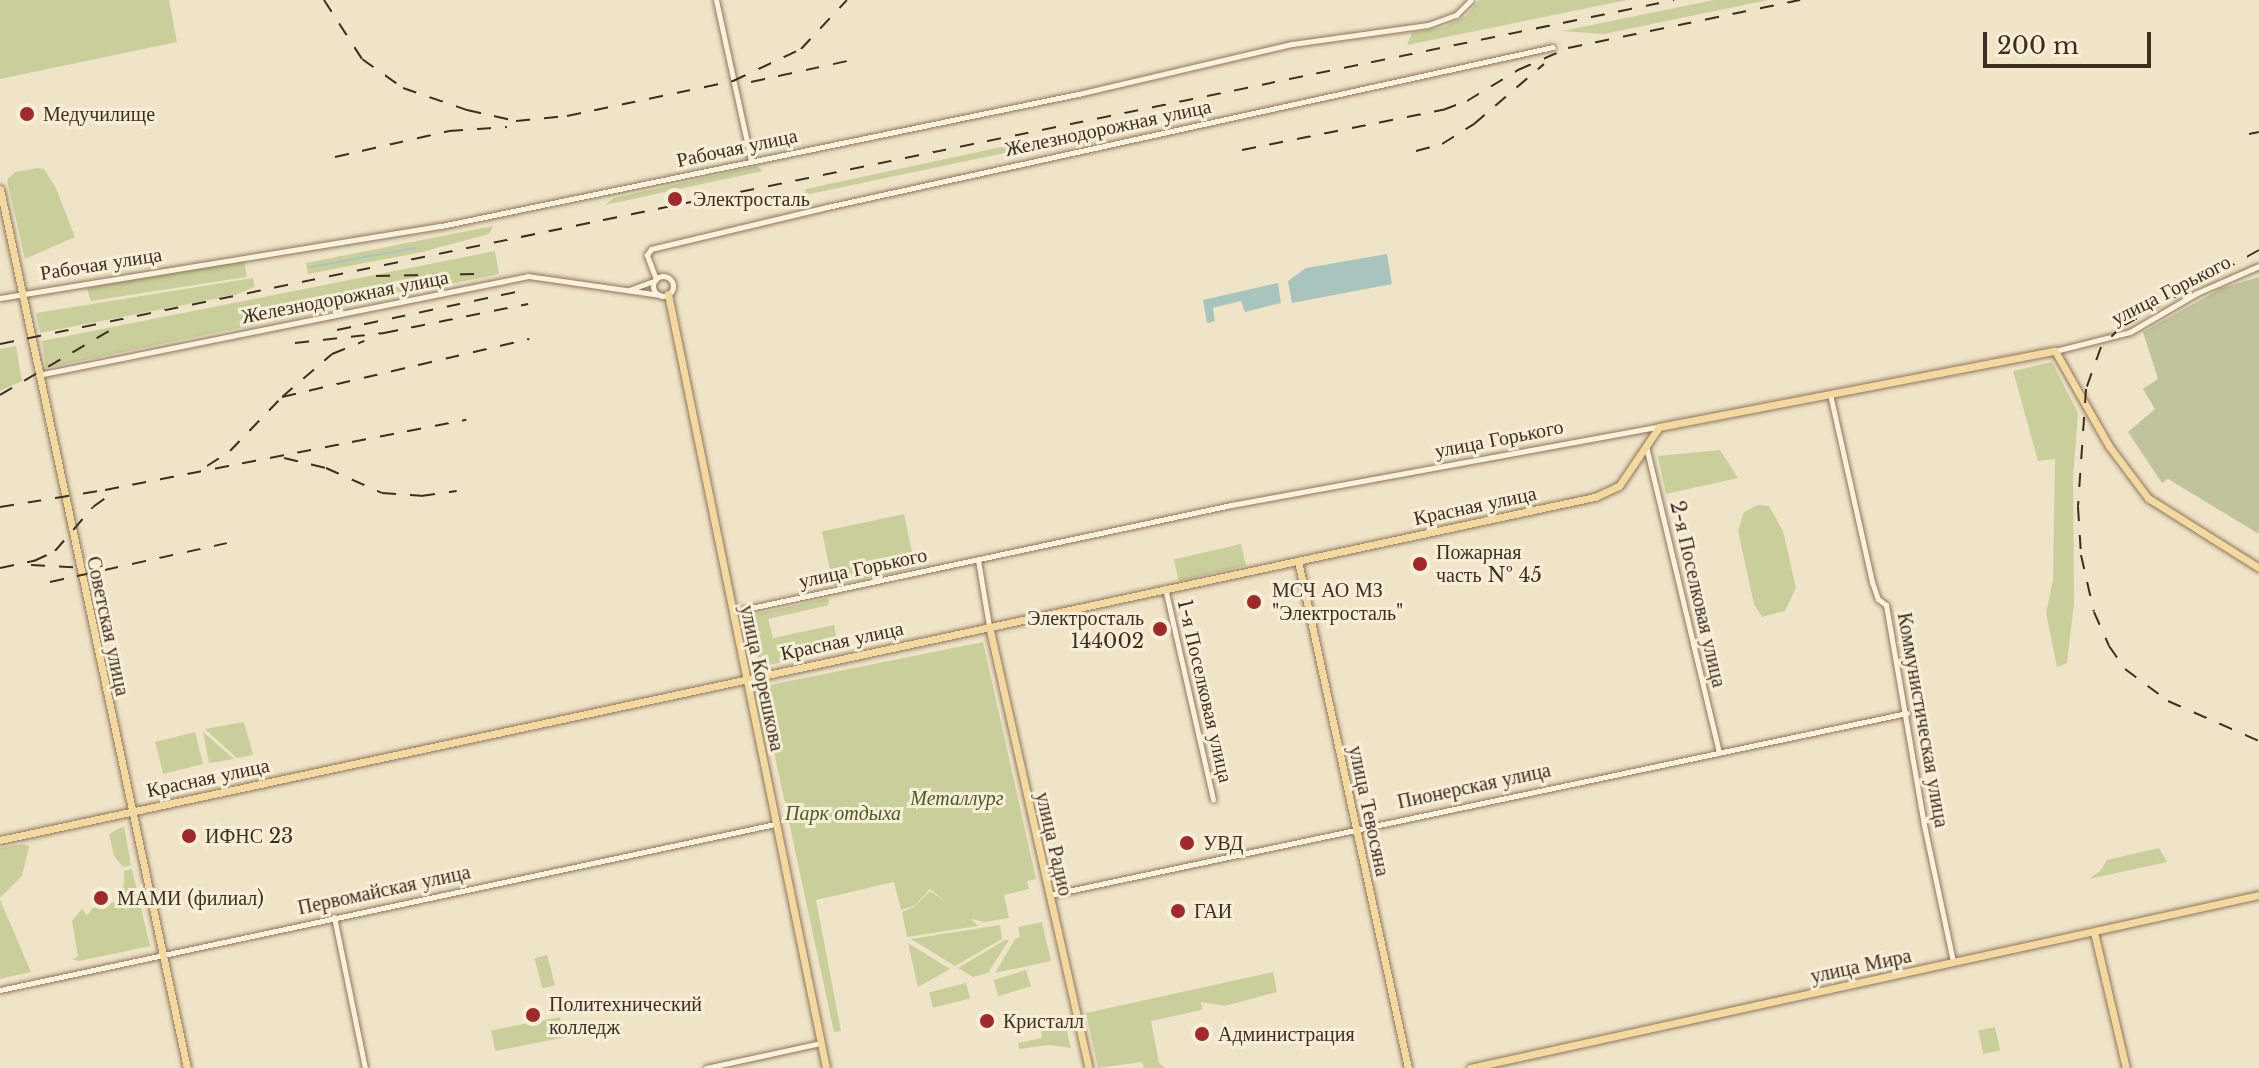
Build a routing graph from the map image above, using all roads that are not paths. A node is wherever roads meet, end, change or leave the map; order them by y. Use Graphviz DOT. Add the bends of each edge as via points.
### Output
graph roads {
  1 [pos="716,0"];
  2 [pos="1471,0"];
  3 [pos="1553,47"];
  4 [pos="751,160"];
  5 [pos="0,189"];
  6 [pos="1,199"];
  7 [pos="2259,266"];
  8 [pos="656,280"];
  9 [pos="625,292"];
  10 [pos="20,294"];
  11 [pos="664,295"];
  12 [pos="0,298"];
  13 [pos="2055,351"];
  14 [pos="38,375"];
  15 [pos="1830,394"];
  16 [pos="1659,427"];
  17 [pos="1646,444"];
  18 [pos="978,560"];
  19 [pos="1298,561"];
  20 [pos="2259,568"];
  21 [pos="1165,588"];
  22 [pos="732,612"];
  23 [pos="989,626"];
  24 [pos="745,678"];
  25 [pos="1907,713"];
  26 [pos="1719,752"];
  27 [pos="1213,800"];
  28 [pos="131,811"];
  29 [pos="775,824"];
  30 [pos="1357,828"];
  31 [pos="0,840"];
  32 [pos="1049,895"];
  33 [pos="2259,895"];
  34 [pos="334,917"];
  35 [pos="2094,932"];
  36 [pos="163,954"];
  37 [pos="1953,962"];
  38 [pos="0,990"];
  39 [pos="821,1043"];
  40 [pos="187,1068"];
  41 [pos="365,1068"];
  42 [pos="706,1068"];
  43 [pos="826,1068"];
  44 [pos="1089,1068"];
  45 [pos="1408,1068"];
  46 [pos="1470,1068"];
  47 [pos="2126,1068"];
  1 -- 4 [label="street"];
  2 -- 4 [label="street, Рабочая улица" via="1456,15 1428,25 1292,44 1078,94"];
  3 -- 8 [label="street, Железнодорожная улица" via="671,245 647,252"];
  4 -- 10 [label="street, Рабочая улица" via="441,226"];
  5 -- 6 [label="main road, Советская улица"];
  6 -- 10 [label="main road, Советская улица"];
  7 -- 13 [label="street, улица Горького" via="2197,293 2130,332"];
  8 -- 9 [label="street"];
  8 -- 11 [label="street" via="654,288"];
  8 -- 11 [label="street" via="671,280 672,288"];
  9 -- 11 [label="street, Железнодорожная улица"];
  9 -- 14 [label="street, Железнодорожная улица" via="528,276"];
  10 -- 12 [label="street, Рабочая улица"];
  10 -- 14 [label="main road, Советская улица"];
  11 -- 22 [label="main road, улица Корешкова"];
  13 -- 15 [label="main road, улица Горького"];
  13 -- 20 [label="main road" via="2109,446 2148,498"];
  14 -- 28 [label="main road, Советская улица"];
  15 -- 16 [label="main road, улица Горького"];
  15 -- 25 [label="street, Коммунистическая улица" via="1872,582 1886,605"];
  16 -- 17 [label="main road, Красная улица"];
  16 -- 18 [label="street, улица Горького" via="1236,504"];
  17 -- 19 [label="main road, Красная улица" via="1619,486 1606,494"];
  17 -- 26 [label="street, 2-я Поселковая улица"];
  18 -- 22 [label="street, улица Горького"];
  18 -- 23 [label="street"];
  19 -- 21 [label="main road, Красная улица"];
  19 -- 30 [label="main road, улица Тевосяна"];
  21 -- 23 [label="main road, Красная улица"];
  21 -- 27 [label="street, 1-я Поселковая улица"];
  22 -- 24 [label="main road, улица Корешкова"];
  23 -- 24 [label="main road, Красная улица"];
  23 -- 32 [label="main road, улица Радио"];
  24 -- 28 [label="main road, Красная улица"];
  24 -- 29 [label="main road, улица Корешкова"];
  25 -- 26 [label="street, Пионерская улица"];
  25 -- 37 [label="street, Коммунистическая улица"];
  26 -- 30 [label="street, Пионерская улица"];
  28 -- 31 [label="main road, Красная улица"];
  28 -- 36 [label="main road, Советская улица"];
  29 -- 34 [label="street, Первомайская улица"];
  29 -- 39 [label="main road, улица Корешкова"];
  30 -- 32 [label="street, Пионерская улица"];
  30 -- 45 [label="main road, улица Тевосяна"];
  32 -- 44 [label="main road, улица Радио"];
  33 -- 35 [label="main road, улица Мира"];
  34 -- 36 [label="street, Первомайская улица"];
  34 -- 41 [label="street"];
  35 -- 37 [label="main road, улица Мира"];
  35 -- 47 [label="main road"];
  36 -- 38 [label="street, Первомайская улица"];
  36 -- 40 [label="main road, Советская улица"];
  37 -- 46 [label="main road, улица Мира"];
  39 -- 42 [label="street"];
  39 -- 43 [label="main road, улица Корешкова"];
}
